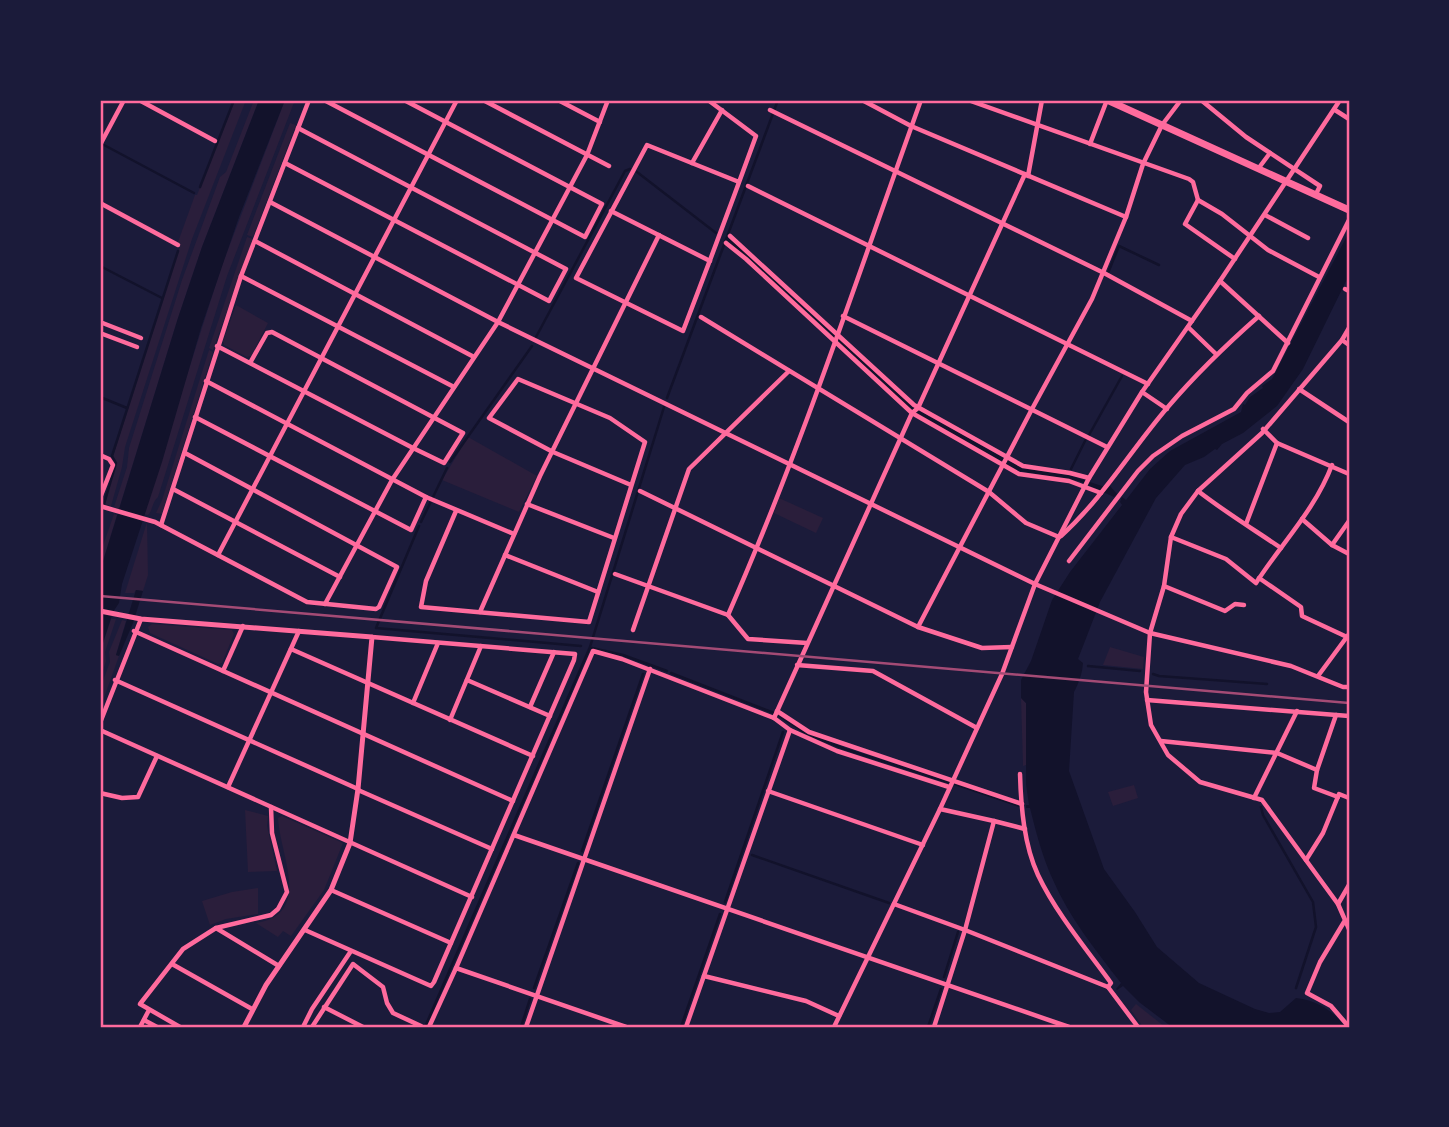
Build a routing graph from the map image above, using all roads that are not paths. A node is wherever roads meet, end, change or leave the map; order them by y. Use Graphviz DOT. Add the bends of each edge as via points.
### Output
graph roads {
  1 [pos="124,100"];
  2 [pos="139,100"];
  3 [pos="309,100"];
  4 [pos="324,100"];
  5 [pos="404,100"];
  6 [pos="457,100"];
  7 [pos="483,100"];
  8 [pos="558,100"];
  9 [pos="608,100"];
  10 [pos="708,100"];
  11 [pos="862,100"];
  12 [pos="921,100"];
  13 [pos="968,100"];
  14 [pos="1042,100"];
  15 [pos="1107,100"];
  16 [pos="1181,100"];
  17 [pos="1201,100"];
  18 [pos="1340,100"];
  19 [pos="1208,102"];
  20 [pos="722,110"];
  21 [pos="1335,110"];
  22 [pos="772,111"];
  23 [pos="1349,119"];
  24 [pos="446,122"];
  25 [pos="600,122"];
  26 [pos="1037,125"];
  27 [pos="1162,125"];
  28 [pos="911,126"];
  29 [pos="298,128"];
  30 [pos="215,141"];
  31 [pos="1090,144"];
  32 [pos="100,145"];
  33 [pos="1270,153"];
  34 [pos="428,155"];
  35 [pos="587,155"];
  36 [pos="285,163"];
  37 [pos="692,163"];
  38 [pos="1143,163"];
  39 [pos="609,166"];
  40 [pos="1296,168"];
  41 [pos="1258,169"];
  42 [pos="895,171"];
  43 [pos="1026,175"];
  44 [pos="739,182"];
  45 [pos="1286,183"];
  46 [pos="748,186"];
  47 [pos="411,187"];
  48 [pos="569,187"];
  49 [pos="1315,195"];
  50 [pos="1198,201"];
  51 [pos="270,202"];
  52 [pos="100,204"];
  53 [pos="1349,210"];
  54 [pos="611,211"];
  55 [pos="1265,215"];
  56 [pos="1126,217"];
  57 [pos="394,220"];
  58 [pos="552,220"];
  59 [pos="1349,220"];
  60 [pos="1003,223"];
  61 [pos="659,236"];
  62 [pos="730,236"];
  63 [pos="1250,237"];
  64 [pos="1308,238"];
  65 [pos="255,241"];
  66 [pos="726,243"];
  67 [pos="178,245"];
  68 [pos="869,245"];
  69 [pos="535,252"];
  70 [pos="374,257"];
  71 [pos="1235,259"];
  72 [pos="710,261"];
  73 [pos="1104,274"];
  74 [pos="242,276"];
  75 [pos="1320,277"];
  76 [pos="1220,281"];
  77 [pos="518,285"];
  78 [pos="355,294"];
  79 [pos="970,295"];
  80 [pos="626,303"];
  81 [pos="843,316"];
  82 [pos="1259,316"];
  83 [pos="701,317"];
  84 [pos="100,322"];
  85 [pos="498,322"];
  86 [pos="1190,324"];
  87 [pos="338,326"];
  88 [pos="1349,328"];
  89 [pos="100,333"];
  90 [pos="836,334"];
  91 [pos="141,338"];
  92 [pos="1342,340"];
  93 [pos="833,342"];
  94 [pos="1067,343"];
  95 [pos="1288,344"];
  96 [pos="217,345"];
  97 [pos="1349,345"];
  98 [pos="137,347"];
  99 [pos="1216,354"];
  100 [pos="474,357"];
  101 [pos="321,358"];
  102 [pos="250,363"];
  103 [pos="939,363"];
  104 [pos="594,370"];
  105 [pos="790,371"];
  106 [pos="206,381"];
  107 [pos="1148,384"];
  108 [pos="454,387"];
  109 [pos="817,387"];
  110 [pos="1299,389"];
  111 [pos="304,390"];
  112 [pos="1142,392"];
  113 [pos="576,404"];
  114 [pos="918,408"];
  115 [pos="1032,409"];
  116 [pos="1167,409"];
  117 [pos="912,413"];
  118 [pos="195,417"];
  119 [pos="433,418"];
  120 [pos="1349,422"];
  121 [pos="286,423"];
  122 [pos="1263,429"];
  123 [pos="727,433"];
  124 [pos="901,439"];
  125 [pos="1278,443"];
  126 [pos="413,447"];
  127 [pos="1107,447"];
  128 [pos="553,452"];
  129 [pos="185,453"];
  130 [pos="100,455"];
  131 [pos="269,456"];
  132 [pos="1007,457"];
  133 [pos="790,463"];
  134 [pos="1003,465"];
  135 [pos="1332,465"];
  136 [pos="1349,474"];
  137 [pos="1089,478"];
  138 [pos="393,480"];
  139 [pos="631,485"];
  140 [pos="1085,486"];
  141 [pos="173,489"];
  142 [pos="252,489"];
  143 [pos="640,491"];
  144 [pos="1198,491"];
  145 [pos="989,492"];
  146 [pos="1101,493"];
  147 [pos="100,498"];
  148 [pos="426,498"];
  149 [pos="527,504"];
  150 [pos="871,504"];
  151 [pos="100,506"];
  152 [pos="676,508"];
  153 [pos="456,510"];
  154 [pos="375,511"];
  155 [pos="1303,519"];
  156 [pos="1349,521"];
  157 [pos="235,522"];
  158 [pos="1247,524"];
  159 [pos="161,525"];
  160 [pos="514,534"];
  161 [pos="1059,537"];
  162 [pos="1171,537"];
  163 [pos="614,538"];
  164 [pos="357,545"];
  165 [pos="1332,545"];
  166 [pos="961,547"];
  167 [pos="757,548"];
  168 [pos="1281,548"];
  169 [pos="1349,554"];
  170 [pos="218,555"];
  171 [pos="505,555"];
  172 [pos="1069,561"];
  173 [pos="615,574"];
  174 [pos="340,577"];
  175 [pos="1259,578"];
  176 [pos="1035,584"];
  177 [pos="833,585"];
  178 [pos="649,586"];
  179 [pos="1164,586"];
  180 [pos="598,592"];
  181 [pos="325,604"];
  182 [pos="1244,605"];
  183 [pos="100,611"];
  184 [pos="480,612"];
  185 [pos="728,615"];
  186 [pos="138,619"];
  187 [pos="243,626"];
  188 [pos="918,627"];
  189 [pos="633,630"];
  190 [pos="134,631"];
  191 [pos="299,631"];
  192 [pos="1150,633"];
  193 [pos="1348,635"];
  194 [pos="372,637"];
  195 [pos="438,643"];
  196 [pos="807,643"];
  197 [pos="481,646"];
  198 [pos="1012,647"];
  199 [pos="291,649"];
  200 [pos="554,652"];
  201 [pos="797,665"];
  202 [pos="650,669"];
  203 [pos="223,671"];
  204 [pos="1318,676"];
  205 [pos="115,680"];
  206 [pos="467,680"];
  207 [pos="369,683"];
  208 [pos="1349,687"];
  209 [pos="271,692"];
  210 [pos="1147,700"];
  211 [pos="413,704"];
  212 [pos="530,707"];
  213 [pos="777,711"];
  214 [pos="1297,711"];
  215 [pos="1336,715"];
  216 [pos="550,716"];
  217 [pos="1349,716"];
  218 [pos="774,718"];
  219 [pos="450,720"];
  220 [pos="100,723"];
  221 [pos="977,728"];
  222 [pos="100,730"];
  223 [pos="790,730"];
  224 [pos="363,735"];
  225 [pos="249,740"];
  226 [pos="1160,741"];
  227 [pos="1276,753"];
  228 [pos="157,756"];
  229 [pos="533,756"];
  230 [pos="1317,770"];
  231 [pos="1020,774"];
  232 [pos="952,780"];
  233 [pos="949,787"];
  234 [pos="228,788"];
  235 [pos="358,790"];
  236 [pos="768,791"];
  237 [pos="100,793"];
  238 [pos="1338,797"];
  239 [pos="1254,798"];
  240 [pos="1349,798"];
  241 [pos="513,801"];
  242 [pos="1022,804"];
  243 [pos="271,807"];
  244 [pos="940,809"];
  245 [pos="995,821"];
  246 [pos="1025,829"];
  247 [pos="514,835"];
  248 [pos="350,843"];
  249 [pos="923,845"];
  250 [pos="492,849"];
  251 [pos="584,859"];
  252 [pos="1306,860"];
  253 [pos="1349,885"];
  254 [pos="331,890"];
  255 [pos="472,897"];
  256 [pos="894,904"];
  257 [pos="1338,904"];
  258 [pos="727,908"];
  259 [pos="1344,922"];
  260 [pos="216,928"];
  261 [pos="1349,929"];
  262 [pos="305,930"];
  263 [pos="965,930"];
  264 [pos="451,943"];
  265 [pos="351,951"];
  266 [pos="868,957"];
  267 [pos="172,964"];
  268 [pos="279,966"];
  269 [pos="456,968"];
  270 [pos="704,976"];
  271 [pos="948,985"];
  272 [pos="1108,987"];
  273 [pos="537,996"];
  274 [pos="324,1007"];
  275 [pos="149,1009"];
  276 [pos="252,1009"];
  277 [pos="839,1016"];
  278 [pos="144,1020"];
  279 [pos="421,1026"];
  280 [pos="139,1027"];
  281 [pos="157,1027"];
  282 [pos="180,1027"];
  283 [pos="244,1027"];
  284 [pos="303,1027"];
  285 [pos="312,1027"];
  286 [pos="363,1027"];
  287 [pos="429,1027"];
  288 [pos="526,1027"];
  289 [pos="626,1027"];
  290 [pos="686,1027"];
  291 [pos="834,1027"];
  292 [pos="934,1027"];
  293 [pos="1069,1027"];
  294 [pos="1138,1027"];
  295 [pos="1349,1027"];
  1 -- 32 [label="street"];
  2 -- 30 [label="street"];
  3 -- 29 [label="street"];
  4 -- 34 [label="street"];
  5 -- 24 [label="street"];
  6 -- 24 [label="street"];
  7 -- 35 [label="street"];
  8 -- 25 [label="street"];
  9 -- 25 [label="street"];
  10 -- 20 [label="street"];
  11 -- 28 [label="street"];
  12 -- 28 [label="street"];
  13 -- 26 [label="street"];
  14 -- 26 [label="street"];
  15 -- 27 [label="main road"];
  15 -- 31 [label="street"];
  16 -- 27 [label="street"];
  17 -- 19 [label="street"];
  18 -- 21 [label="street"];
  19 -- 33 [label="street"];
  20 -- 37 [label="street"];
  20 -- 44 [label="street" via="756,136"];
  21 -- 23 [label="street"];
  21 -- 40 [label="street"];
  22 -- 42 [label="street"];
  24 -- 34 [label="street"];
  24 -- 48 [label="street"];
  25 -- 35 [label="street"];
  26 -- 31 [label="street"];
  26 -- 43 [label="street"];
  27 -- 38 [label="street"];
  27 -- 41 [label="main road"];
  28 -- 42 [label="street"];
  28 -- 43 [label="street"];
  29 -- 36 [label="street"];
  29 -- 47 [label="street"];
  31 -- 38 [label="street"];
  33 -- 40 [label="street"];
  33 -- 41 [label="street"];
  34 -- 47 [label="street"];
  34 -- 58 [label="street"];
  35 -- 39 [label="street"];
  35 -- 48 [label="street"];
  36 -- 51 [label="street"];
  36 -- 57 [label="street"];
  37 -- 44 [label="street"];
  37 -- 54 [label="street" via="648,145"];
  38 -- 50 [label="street" via="1189,179"];
  38 -- 56 [label="street"];
  40 -- 45 [label="street"];
  40 -- 49 [label="street" via="1320,186"];
  41 -- 45 [label="main road"];
  42 -- 60 [label="street"];
  42 -- 68 [label="street"];
  43 -- 56 [label="street"];
  43 -- 60 [label="street"];
  44 -- 72 [label="street"];
  45 -- 49 [label="main road"];
  45 -- 55 [label="street"];
  46 -- 68 [label="street"];
  47 -- 57 [label="street"];
  47 -- 69 [label="street"];
  48 -- 58 [label="street"];
  48 -- 58 [label="street" via="602,204 585,237"];
  49 -- 53 [label="main road"];
  50 -- 63 [label="street"];
  50 -- 71 [label="street" via="1185,224"];
  51 -- 65 [label="street"];
  51 -- 70 [label="street"];
  52 -- 67 [label="street"];
  54 -- 61 [label="street"];
  54 -- 80 [label="street" via="576,278"];
  55 -- 63 [label="street"];
  55 -- 64 [label="street"];
  56 -- 73 [label="street"];
  57 -- 70 [label="street"];
  57 -- 77 [label="street"];
  58 -- 69 [label="street"];
  59 -- 75 [label="street"];
  60 -- 73 [label="street"];
  60 -- 79 [label="street"];
  61 -- 72 [label="street"];
  61 -- 80 [label="street"];
  62 -- 90 [label="street"];
  63 -- 71 [label="street"];
  63 -- 75 [label="street"];
  65 -- 74 [label="street"];
  65 -- 78 [label="street"];
  66 -- 93 [label="street"];
  68 -- 79 [label="street"];
  68 -- 81 [label="street"];
  69 -- 77 [label="street"];
  69 -- 77 [label="street" via="566,269 549,301"];
  70 -- 78 [label="street"];
  70 -- 85 [label="street"];
  71 -- 76 [label="street"];
  72 -- 80 [label="street" via="683,331"];
  73 -- 86 [label="street"];
  73 -- 94 [label="street"];
  74 -- 87 [label="street"];
  74 -- 96 [label="street"];
  75 -- 95 [label="street"];
  76 -- 82 [label="street"];
  76 -- 86 [label="street"];
  77 -- 85 [label="street"];
  78 -- 87 [label="street"];
  78 -- 100 [label="street"];
  79 -- 94 [label="street"];
  79 -- 103 [label="street"];
  80 -- 104 [label="street"];
  81 -- 90 [label="street"];
  81 -- 103 [label="street"];
  82 -- 95 [label="street"];
  82 -- 99 [label="street"];
  83 -- 105 [label="street"];
  84 -- 91 [label="street"];
  85 -- 100 [label="street"];
  85 -- 104 [label="street"];
  86 -- 99 [label="street"];
  86 -- 107 [label="street"];
  87 -- 101 [label="street"];
  87 -- 108 [label="street"];
  88 -- 92 [label="street"];
  89 -- 98 [label="street"];
  90 -- 93 [label="street"];
  90 -- 114 [label="street"];
  92 -- 97 [label="street"];
  92 -- 110 [label="street"];
  93 -- 109 [label="street"];
  93 -- 117 [label="street"];
  94 -- 107 [label="street"];
  94 -- 115 [label="street"];
  95 -- 172 [label="street" via="1273,371 1234,409 1153,456"];
  96 -- 102 [label="street"];
  96 -- 106 [label="street"];
  99 -- 116 [label="street"];
  100 -- 108 [label="street"];
  101 -- 102 [label="street" via="272,332"];
  101 -- 111 [label="street"];
  101 -- 119 [label="street"];
  102 -- 111 [label="street"];
  103 -- 114 [label="street"];
  103 -- 115 [label="street"];
  104 -- 113 [label="street"];
  104 -- 123 [label="street"];
  105 -- 109 [label="street"];
  105 -- 123 [label="street"];
  106 -- 118 [label="street"];
  106 -- 121 [label="street"];
  107 -- 112 [label="street"];
  108 -- 119 [label="street"];
  109 -- 124 [label="street"];
  109 -- 133 [label="street"];
  110 -- 120 [label="street"];
  110 -- 122 [label="street"];
  111 -- 121 [label="street"];
  111 -- 126 [label="street"];
  112 -- 116 [label="street"];
  112 -- 127 [label="street"];
  113 -- 128 [label="street"];
  113 -- 128 [label="street" via="518,379 489,418"];
  113 -- 139 [label="street" via="610,418 645,442"];
  114 -- 117 [label="street"];
  114 -- 132 [label="street"];
  115 -- 127 [label="street"];
  115 -- 132 [label="street"];
  116 -- 146 [label="street"];
  117 -- 124 [label="street"];
  117 -- 134 [label="street"];
  118 -- 129 [label="street"];
  118 -- 131 [label="street"];
  119 -- 126 [label="street"];
  119 -- 126 [label="street" via="463,433 444,463"];
  121 -- 131 [label="street"];
  121 -- 138 [label="street"];
  122 -- 125 [label="street"];
  122 -- 144 [label="street"];
  123 -- 133 [label="street"];
  123 -- 152 [label="street" via="689,469"];
  124 -- 145 [label="street"];
  124 -- 150 [label="street"];
  125 -- 135 [label="street"];
  125 -- 158 [label="street"];
  126 -- 138 [label="street"];
  127 -- 137 [label="street"];
  128 -- 139 [label="street"];
  128 -- 149 [label="street"];
  129 -- 141 [label="street"];
  129 -- 142 [label="street"];
  130 -- 147 [label="street" via="113,465"];
  131 -- 142 [label="street"];
  131 -- 154 [label="street"];
  132 -- 134 [label="street"];
  132 -- 137 [label="street" via="1027,467"];
  133 -- 150 [label="street"];
  133 -- 167 [label="street"];
  134 -- 140 [label="street" via="1026,476"];
  134 -- 145 [label="street"];
  135 -- 136 [label="street"];
  135 -- 155 [label="street"];
  137 -- 140 [label="street"];
  138 -- 148 [label="street"];
  138 -- 154 [label="street"];
  139 -- 163 [label="street"];
  140 -- 146 [label="street"];
  140 -- 161 [label="street"];
  141 -- 157 [label="street"];
  141 -- 159 [label="street"];
  142 -- 157 [label="street"];
  142 -- 164 [label="street"];
  143 -- 152 [label="street"];
  144 -- 158 [label="street"];
  144 -- 162 [label="street"];
  145 -- 161 [label="street" via="1026,523"];
  145 -- 166 [label="street"];
  146 -- 161 [label="street"];
  148 -- 153 [label="street"];
  148 -- 154 [label="street" via="411,530"];
  149 -- 160 [label="street"];
  149 -- 163 [label="street"];
  150 -- 166 [label="street"];
  150 -- 177 [label="street"];
  151 -- 159 [label="street"];
  152 -- 167 [label="street"];
  152 -- 178 [label="street"];
  153 -- 160 [label="street"];
  153 -- 184 [label="street" via="426,581 421,607"];
  154 -- 164 [label="street"];
  155 -- 165 [label="street"];
  155 -- 168 [label="street"];
  156 -- 165 [label="street"];
  157 -- 170 [label="street"];
  157 -- 174 [label="street"];
  158 -- 168 [label="street"];
  159 -- 170 [label="street"];
  160 -- 171 [label="street"];
  161 -- 176 [label="street"];
  162 -- 175 [label="street" via="1226,559 1256,583"];
  162 -- 179 [label="street"];
  163 -- 180 [label="street"];
  164 -- 174 [label="street"];
  164 -- 181 [label="street" via="397,567 379,607"];
  165 -- 169 [label="street"];
  166 -- 176 [label="street"];
  166 -- 188 [label="street"];
  167 -- 177 [label="street"];
  167 -- 185 [label="street"];
  168 -- 175 [label="street"];
  170 -- 181 [label="street" via="307,602"];
  171 -- 180 [label="street"];
  171 -- 184 [label="street"];
  173 -- 178 [label="street"];
  174 -- 181 [label="street"];
  175 -- 193 [label="street" via="1301,607 1302,616"];
  176 -- 192 [label="street"];
  176 -- 198 [label="street"];
  177 -- 188 [label="street"];
  177 -- 196 [label="street"];
  178 -- 185 [label="street"];
  178 -- 189 [label="street"];
  179 -- 182 [label="street" via="1225,611 1235,604"];
  179 -- 192 [label="street"];
  180 -- 184 [label="street" via="589,622"];
  183 -- 186 [label="street"];
  185 -- 196 [label="street" via="748,639"];
  186 -- 187 [label="street"];
  186 -- 190 [label="street"];
  187 -- 191 [label="street"];
  187 -- 203 [label="street"];
  188 -- 198 [label="street" via="982,648"];
  190 -- 203 [label="street"];
  190 -- 205 [label="street"];
  191 -- 194 [label="street"];
  191 -- 199 [label="street"];
  192 -- 204 [label="street"];
  192 -- 210 [label="street"];
  193 -- 204 [label="street"];
  194 -- 195 [label="street"];
  194 -- 207 [label="street"];
  195 -- 197 [label="street"];
  195 -- 211 [label="street"];
  196 -- 201 [label="street"];
  197 -- 200 [label="street"];
  197 -- 206 [label="street"];
  198 -- 221 [label="street"];
  199 -- 207 [label="street"];
  199 -- 209 [label="street"];
  200 -- 212 [label="street"];
  200 -- 216 [label="street" via="575,654"];
  201 -- 213 [label="street"];
  201 -- 221 [label="street" via="873,671"];
  202 -- 218 [label="street"];
  202 -- 247 [label="street" via="593,651"];
  202 -- 251 [label="street"];
  203 -- 209 [label="street"];
  204 -- 208 [label="street"];
  205 -- 220 [label="street"];
  205 -- 225 [label="street"];
  206 -- 212 [label="street"];
  206 -- 219 [label="street"];
  207 -- 211 [label="street"];
  207 -- 224 [label="street"];
  209 -- 224 [label="street"];
  209 -- 225 [label="street"];
  210 -- 214 [label="street"];
  210 -- 226 [label="street"];
  211 -- 219 [label="street"];
  212 -- 216 [label="street"];
  213 -- 218 [label="street"];
  213 -- 232 [label="street" via="809,732"];
  214 -- 215 [label="street"];
  214 -- 227 [label="street"];
  215 -- 217 [label="street"];
  215 -- 230 [label="street"];
  216 -- 229 [label="street"];
  218 -- 223 [label="street"];
  219 -- 229 [label="street"];
  221 -- 232 [label="street"];
  222 -- 228 [label="street"];
  223 -- 233 [label="street" via="837,751"];
  223 -- 236 [label="street"];
  224 -- 235 [label="street"];
  224 -- 241 [label="street"];
  225 -- 234 [label="street"];
  225 -- 235 [label="street"];
  226 -- 227 [label="street"];
  226 -- 239 [label="street" via="1168,755 1200,782"];
  227 -- 230 [label="street"];
  227 -- 239 [label="street"];
  228 -- 234 [label="street"];
  228 -- 237 [label="street" via="138,797"];
  229 -- 241 [label="street"];
  230 -- 238 [label="street" via="1314,788"];
  231 -- 242 [label="street"];
  232 -- 233 [label="street"];
  232 -- 242 [label="street"];
  233 -- 244 [label="street"];
  234 -- 243 [label="street"];
  235 -- 248 [label="street"];
  235 -- 250 [label="street"];
  236 -- 249 [label="street"];
  236 -- 258 [label="street"];
  238 -- 240 [label="street"];
  238 -- 252 [label="street"];
  239 -- 252 [label="street" via="1262,800"];
  241 -- 250 [label="street"];
  242 -- 246 [label="street"];
  243 -- 248 [label="street"];
  243 -- 260 [label="street" via="272,833 287,892 283,901 271,915"];
  244 -- 245 [label="street"];
  244 -- 249 [label="street"];
  245 -- 246 [label="street"];
  245 -- 263 [label="street"];
  246 -- 272 [label="street" via="1038,875 1111,983"];
  247 -- 251 [label="street"];
  247 -- 269 [label="street"];
  248 -- 254 [label="street"];
  248 -- 255 [label="street"];
  249 -- 256 [label="street"];
  250 -- 255 [label="street"];
  251 -- 258 [label="street"];
  251 -- 273 [label="street"];
  252 -- 257 [label="street"];
  253 -- 257 [label="street"];
  254 -- 262 [label="street"];
  254 -- 264 [label="street"];
  255 -- 264 [label="street"];
  256 -- 263 [label="street"];
  256 -- 266 [label="street"];
  257 -- 259 [label="street"];
  258 -- 266 [label="street"];
  258 -- 270 [label="street"];
  259 -- 261 [label="street"];
  259 -- 295 [label="street" via="1307,993 1331,1006"];
  260 -- 267 [label="street" via="183,949"];
  260 -- 268 [label="street"];
  262 -- 265 [label="street"];
  262 -- 268 [label="street"];
  263 -- 271 [label="street"];
  263 -- 272 [label="street"];
  264 -- 265 [label="street" via="431,986"];
  265 -- 284 [label="street"];
  266 -- 271 [label="street"];
  266 -- 277 [label="street"];
  267 -- 275 [label="street" via="140,1004"];
  267 -- 276 [label="street"];
  268 -- 276 [label="street"];
  269 -- 273 [label="street"];
  269 -- 287 [label="street"];
  270 -- 277 [label="street" via="806,1002"];
  270 -- 290 [label="street"];
  271 -- 292 [label="street"];
  271 -- 293 [label="street"];
  272 -- 294 [label="street"];
  273 -- 288 [label="street"];
  273 -- 289 [label="street"];
  274 -- 279 [label="street" via="353,964 383,987 393,1013"];
  274 -- 285 [label="street"];
  274 -- 286 [label="street"];
  275 -- 278 [label="street"];
  275 -- 282 [label="street"];
  276 -- 283 [label="street"];
  277 -- 291 [label="street"];
  278 -- 280 [label="street"];
  278 -- 281 [label="street"];
}
